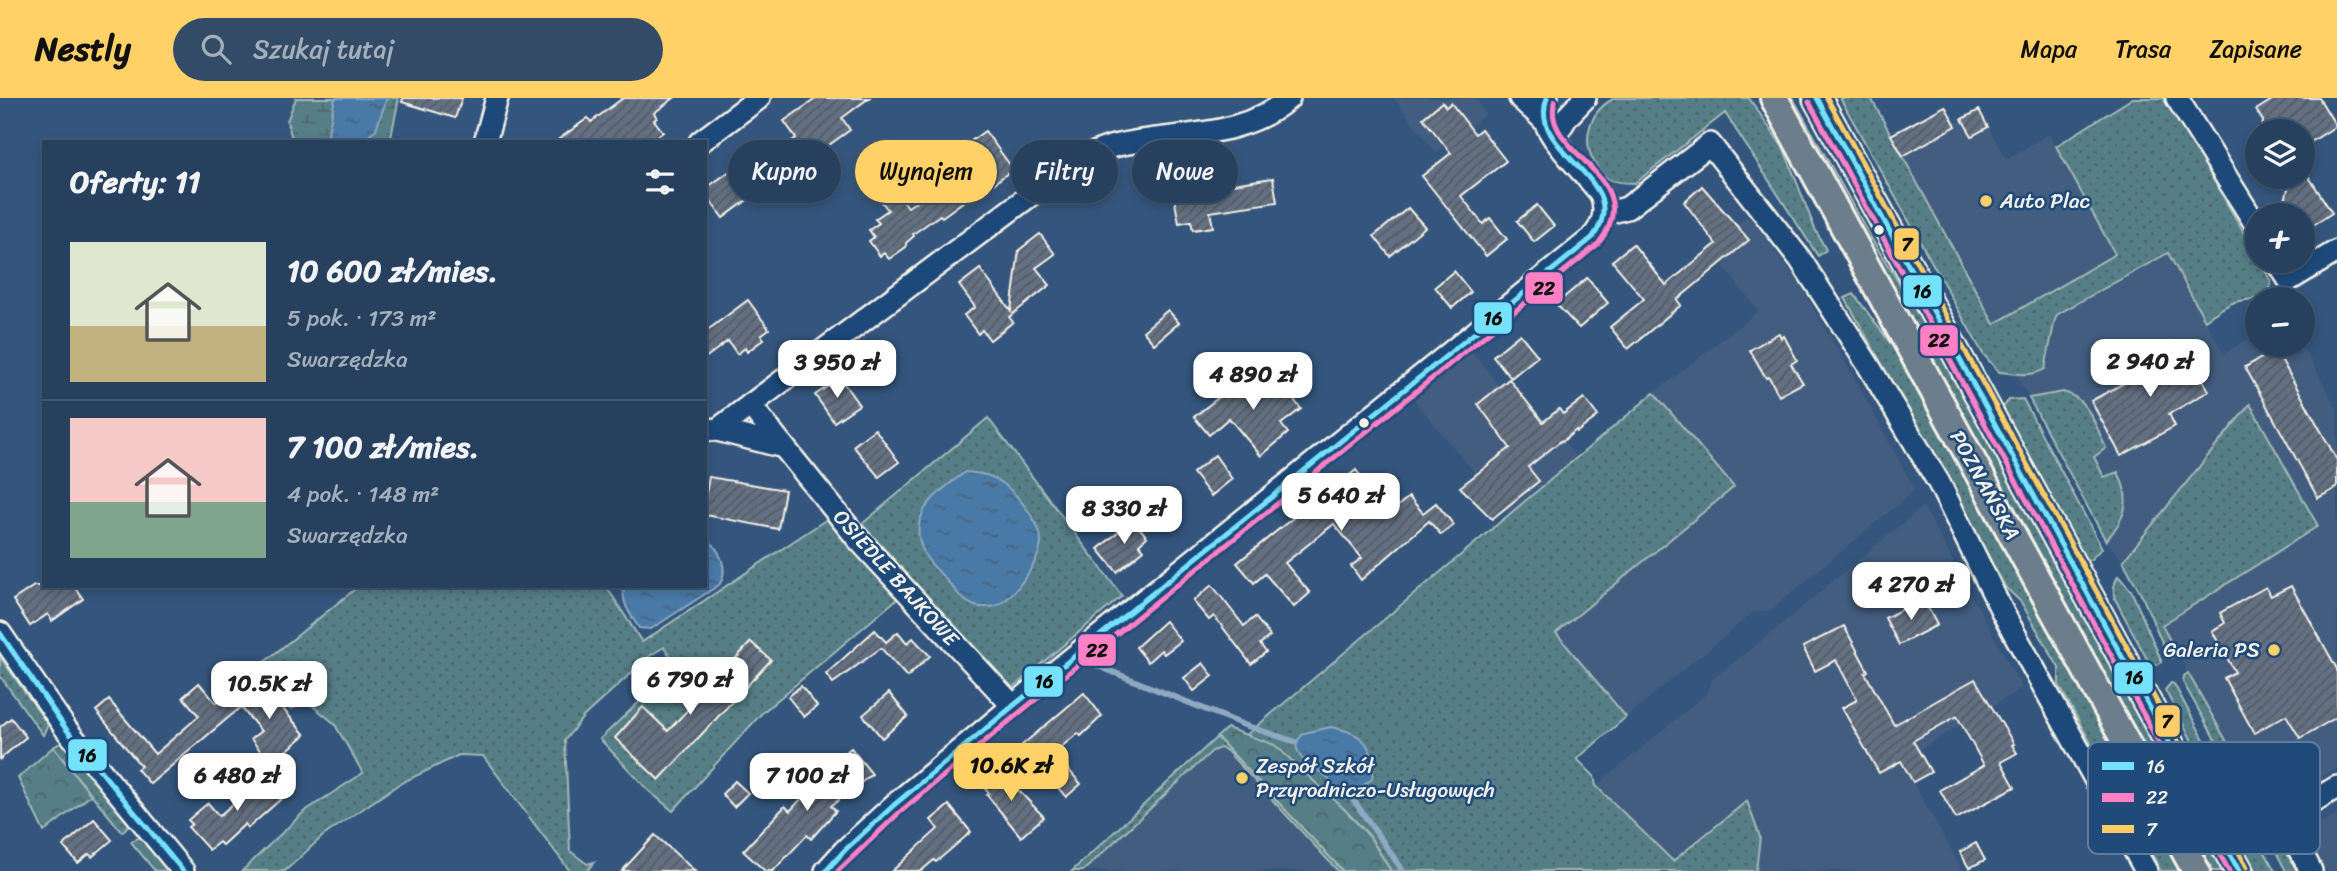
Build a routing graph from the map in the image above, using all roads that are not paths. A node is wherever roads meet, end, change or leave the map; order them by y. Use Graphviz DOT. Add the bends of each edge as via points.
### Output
graph roads {
  1 [pos="497,98"];
  2 [pos="759,98"];
  3 [pos="1289,98"];
  4 [pos="1521,98"];
  5 [pos="1547,98"];
  6 [pos="1586,98"];
  7 [pos="1774,98"];
  8 [pos="1817,98"];
  9 [pos="2177,98"];
  10 [pos="1549,129"];
  11 [pos="486,140"];
  12 [pos="703,140"];
  13 [pos="2245,208"];
  14 [pos="1604,214"];
  15 [pos="2337,251"];
  16 [pos="2315,264"];
  17 [pos="2285,273"];
  18 [pos="2301,273"];
  19 [pos="750,405"];
  20 [pos="711,430"];
  21 [pos="784,447"];
  22 [pos="0,633"];
  23 [pos="1013,706"];
  24 [pos="2126,742"];
  25 [pos="2169,742"];
  26 [pos="2088,766"];
  27 [pos="2337,787"];
  28 [pos="2320,798"];
  29 [pos="2137,854"];
  30 [pos="2187,854"];
  31 [pos="2230,854"];
  32 [pos="2302,854"];
  33 [pos="183,871"];
  34 [pos="826,871"];
  35 [pos="2146,871"];
  36 [pos="2196,871"];
  37 [pos="2239,871"];
  38 [pos="2311,871"];
  1 -- 11 [label="street"];
  2 -- 12 [label="street"];
  3 -- 19 [label="street" via="1263,117 1245,123 1122,144 1072,164"];
  4 -- 10 [label="street"];
  5 -- 10 [label="street"];
  6 -- 10 [label="street"];
  7 -- 24 [label="main road, POZNAŃSKA"];
  8 -- 25 [label="main road, POZNAŃSKA"];
  9 -- 13 [label="street"];
  10 -- 14 [label="street" via="1601,194"];
  14 -- 23 [label="street" via="1602,227 1592,238"];
  14 -- 26 [label="street, POZNAŃSKA" via="1627,208 1710,144 1800,259 1867,363 1939,483 2003,613"];
  15 -- 16 [label="street"];
  17 -- 18 [label="street" via="2289,280"];
  19 -- 20 [label="street"];
  19 -- 21 [label="street, OSIEDLE BAJKOWE"];
  20 -- 21 [label="street"];
  21 -- 23 [label="street, OSIEDLE BAJKOWE" via="858,539"];
  22 -- 33 [label="street" via="66,729"];
  23 -- 34 [label="street" via="894,805"];
  27 -- 28 [label="street"];
  29 -- 35 [label="street, POZNAŃSKA"];
  30 -- 36 [label="main road, POZNAŃSKA"];
  31 -- 37 [label="main road, POZNAŃSKA"];
  32 -- 38 [label="street"];
}
